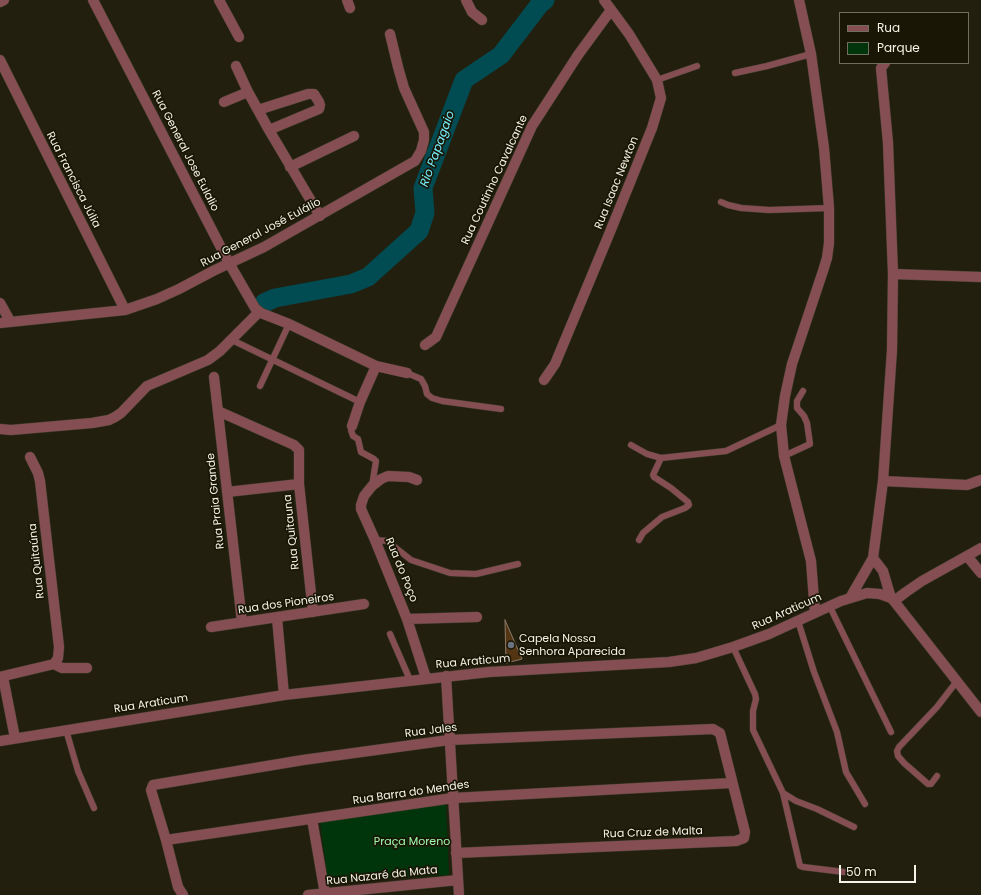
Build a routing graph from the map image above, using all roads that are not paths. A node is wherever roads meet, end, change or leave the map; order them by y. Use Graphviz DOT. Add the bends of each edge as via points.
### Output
graph roads {
  1 [pos="4,0"];
  2 [pos="93,0"];
  3 [pos="219,0"];
  4 [pos="466,0"];
  5 [pos="604,0"];
  6 [pos="799,0"];
  7 [pos="0,2"];
  8 [pos="611,10"];
  9 [pos="482,20"];
  10 [pos="390,34"];
  11 [pos="239,37"];
  12 [pos="811,54"];
  13 [pos="0,60"];
  14 [pos="884,64"];
  15 [pos="236,66"];
  16 [pos="697,66"];
  17 [pos="735,73"];
  18 [pos="657,80"];
  19 [pos="248,92"];
  20 [pos="224,102"];
  21 [pos="258,110"];
  22 [pos="269,130"];
  23 [pos="354,136"];
  24 [pos="290,167"];
  25 [pos="721,202"];
  26 [pos="829,208"];
  27 [pos="320,216"];
  28 [pos="229,263"];
  29 [pos="893,274"];
  30 [pos="981,277"];
  31 [pos="0,303"];
  32 [pos="125,310"];
  33 [pos="259,312"];
  34 [pos="5,322"];
  35 [pos="289,324"];
  36 [pos="232,340"];
  37 [pos="426,345"];
  38 [pos="272,359"];
  39 [pos="376,366"];
  40 [pos="407,373"];
  41 [pos="214,377"];
  42 [pos="544,380"];
  43 [pos="260,386"];
  44 [pos="803,391"];
  45 [pos="360,402"];
  46 [pos="501,410"];
  47 [pos="218,411"];
  48 [pos="781,425"];
  49 [pos="352,426"];
  50 [pos="0,429"];
  51 [pos="631,445"];
  52 [pos="784,456"];
  53 [pos="30,457"];
  54 [pos="661,458"];
  55 [pos="417,480"];
  56 [pos="981,480"];
  57 [pos="883,481"];
  58 [pos="299,484"];
  59 [pos="372,486"];
  60 [pos="227,492"];
  61 [pos="376,540"];
  62 [pos="639,540"];
  63 [pos="981,548"];
  64 [pos="967,556"];
  65 [pos="873,558"];
  66 [pos="518,564"];
  67 [pos="981,573"];
  68 [pos="850,598"];
  69 [pos="893,600"];
  70 [pos="364,604"];
  71 [pos="830,607"];
  72 [pos="313,612"];
  73 [pos="815,613"];
  74 [pos="477,617"];
  75 [pos="277,618"];
  76 [pos="408,619"];
  77 [pos="798,621"];
  78 [pos="242,622"];
  79 [pos="211,626"];
  80 [pos="390,634"];
  81 [pos="733,647"];
  82 [pos="54,664"];
  83 [pos="87,668"];
  84 [pos="446,676"];
  85 [pos="2,677"];
  86 [pos="426,678"];
  87 [pos="410,680"];
  88 [pos="957,681"];
  89 [pos="284,694"];
  90 [pos="981,712"];
  91 [pos="66,730"];
  92 [pos="891,732"];
  93 [pos="720,735"];
  94 [pos="15,738"];
  95 [pos="449,740"];
  96 [pos="0,741"];
  97 [pos="937,776"];
  98 [pos="732,783"];
  99 [pos="782,793"];
  100 [pos="454,798"];
  101 [pos="865,804"];
  102 [pos="94,808"];
  103 [pos="312,819"];
  104 [pos="854,827"];
  105 [pos="166,840"];
  106 [pos="456,853"];
  107 [pos="844,872"];
  108 [pos="458,880"];
  109 [pos="325,894"];
  110 [pos="183,895"];
  111 [pos="308,895"];
  112 [pos="459,895"];
  1 -- 7 [label="street"];
  2 -- 28 [label="street, Rua General Jose Eulalio"];
  3 -- 11 [label="street"];
  4 -- 9 [label="street" via="472,12"];
  5 -- 8 [label="street, Rua Isaac Newton"];
  6 -- 12 [label="street"];
  8 -- 18 [label="street, Rua Isaac Newton"];
  8 -- 37 [label="street, Rua Coutinho Cavalcante" via="532,126 436,337"];
  10 -- 27 [label="street, Rua General José Eulálio" via="404,88 424,132 421,151 415,161"];
  12 -- 17 [label="lane"];
  12 -- 26 [label="street"];
  13 -- 32 [label="street, Rua Francisca Júlia"];
  14 -- 29 [label="street" via="881,68 888,144"];
  15 -- 19 [label="street"];
  16 -- 18 [label="lane"];
  18 -- 42 [label="street, Rua Isaac Newton" via="661,98 652,128 555,364"];
  19 -- 20 [label="street"];
  19 -- 21 [label="street"];
  21 -- 22 [label="street"];
  21 -- 22 [label="street" via="308,94 314,94 319,102 319,109"];
  22 -- 24 [label="street"];
  23 -- 24 [label="street"];
  24 -- 27 [label="street"];
  25 -- 26 [label="lane" via="728,206 769,210"];
  26 -- 48 [label="street" via="827,258 792,364"];
  27 -- 28 [label="street, Rua General José Eulálio"];
  28 -- 32 [label="street, Rua General José Eulálio" via="179,289"];
  28 -- 33 [label="street, Rua General Jose Eulalio"];
  29 -- 30 [label="street"];
  29 -- 57 [label="street" via="892,350"];
  31 -- 34 [label="street"];
  32 -- 34 [label="street, Rua General José Eulálio"];
  33 -- 35 [label="street"];
  33 -- 36 [label="street"];
  35 -- 38 [label="lane"];
  35 -- 39 [label="street"];
  36 -- 38 [label="lane"];
  36 -- 50 [label="street" via="208,360 147,386 122,413 109,420 19,430"];
  38 -- 43 [label="lane"];
  38 -- 45 [label="lane"];
  39 -- 40 [label="street"];
  39 -- 45 [label="street"];
  40 -- 46 [label="lane" via="421,379 427,394 432,398"];
  41 -- 47 [label="street, Rua Praia Grande"];
  44 -- 52 [label="lane" via="796,408 807,423 810,444"];
  45 -- 49 [label="street"];
  47 -- 58 [label="street, Rua Quitauna" via="294,445 299,450"];
  47 -- 60 [label="street, Rua Praia Grande"];
  48 -- 52 [label="street"];
  48 -- 54 [label="lane" via="726,451"];
  49 -- 59 [label="lane" via="353,436 358,439 361,452 376,461"];
  51 -- 54 [label="lane"];
  52 -- 73 [label="street" via="811,561"];
  53 -- 82 [label="street, Rua Quitaúna" via="40,481 59,647 58,658"];
  54 -- 62 [label="lane" via="654,477 671,488 689,505 662,517 643,533"];
  55 -- 59 [label="street, Rua do Poço" via="388,476"];
  56 -- 57 [label="street" via="967,485"];
  57 -- 65 [label="street"];
  58 -- 60 [label="street"];
  58 -- 72 [label="street, Rua Quitauna"];
  59 -- 61 [label="street, Rua do Poço" via="362,500 361,509"];
  60 -- 78 [label="street, Rua Praia Grande"];
  61 -- 66 [label="lane" via="387,541 411,560 450,573 476,574"];
  61 -- 76 [label="street, Rua do Poço"];
  63 -- 64 [label="street"];
  64 -- 67 [label="street"];
  64 -- 69 [label="street"];
  65 -- 68 [label="street"];
  65 -- 69 [label="street" via="883,571"];
  68 -- 69 [label="street, Rua Araticum" via="867,593 880,594"];
  68 -- 71 [label="street, Rua Araticum"];
  69 -- 88 [label="street"];
  70 -- 72 [label="street, Rua dos Pioneiros"];
  71 -- 73 [label="street, Rua Araticum"];
  71 -- 92 [label="lane"];
  72 -- 75 [label="street, Rua dos Pioneiros"];
  73 -- 77 [label="street, Rua Araticum"];
  74 -- 76 [label="street"];
  75 -- 78 [label="street, Rua dos Pioneiros"];
  75 -- 89 [label="street"];
  76 -- 86 [label="street, Rua do Poço"];
  77 -- 81 [label="street, Rua Araticum"];
  77 -- 101 [label="lane" via="837,732 846,772"];
  78 -- 79 [label="street, Rua dos Pioneiros"];
  80 -- 87 [label="lane"];
  81 -- 84 [label="street, Rua Araticum" via="696,658 669,662"];
  81 -- 99 [label="lane" via="756,699 753,730"];
  82 -- 83 [label="street" via="62,668"];
  82 -- 85 [label="street"];
  84 -- 86 [label="street, Rua Araticum"];
  84 -- 95 [label="street"];
  85 -- 94 [label="street"];
  86 -- 87 [label="street, Rua Araticum"];
  87 -- 89 [label="street, Rua Araticum"];
  88 -- 90 [label="street"];
  88 -- 97 [label="lane" via="897,752 901,760 928,784"];
  89 -- 91 [label="street, Rua Araticum"];
  91 -- 94 [label="street, Rua Araticum"];
  91 -- 102 [label="lane" via="79,775"];
  93 -- 95 [label="street, Rua Jales" via="714,729"];
  93 -- 98 [label="street, Rua Cruz de Malta"];
  94 -- 96 [label="street, Rua Araticum"];
  95 -- 100 [label="street"];
  95 -- 105 [label="street, Rua Jales" via="155,784 151,788"];
  98 -- 100 [label="street, Rua Barra do Mendes"];
  98 -- 106 [label="street, Rua Cruz de Malta" via="745,832 744,838 739,840"];
  99 -- 104 [label="lane"];
  99 -- 107 [label="lane" via="800,866"];
  100 -- 103 [label="street, Rua Barra do Mendes"];
  100 -- 106 [label="street"];
  103 -- 105 [label="street, Rua Barra do Mendes"];
  103 -- 109 [label="street"];
  105 -- 110 [label="street" via="178,887"];
  106 -- 108 [label="street"];
  108 -- 109 [label="street, Rua Nazaré da Mata"];
  108 -- 112 [label="street"];
  109 -- 111 [label="street, Rua Nazaré da Mata"];
}
